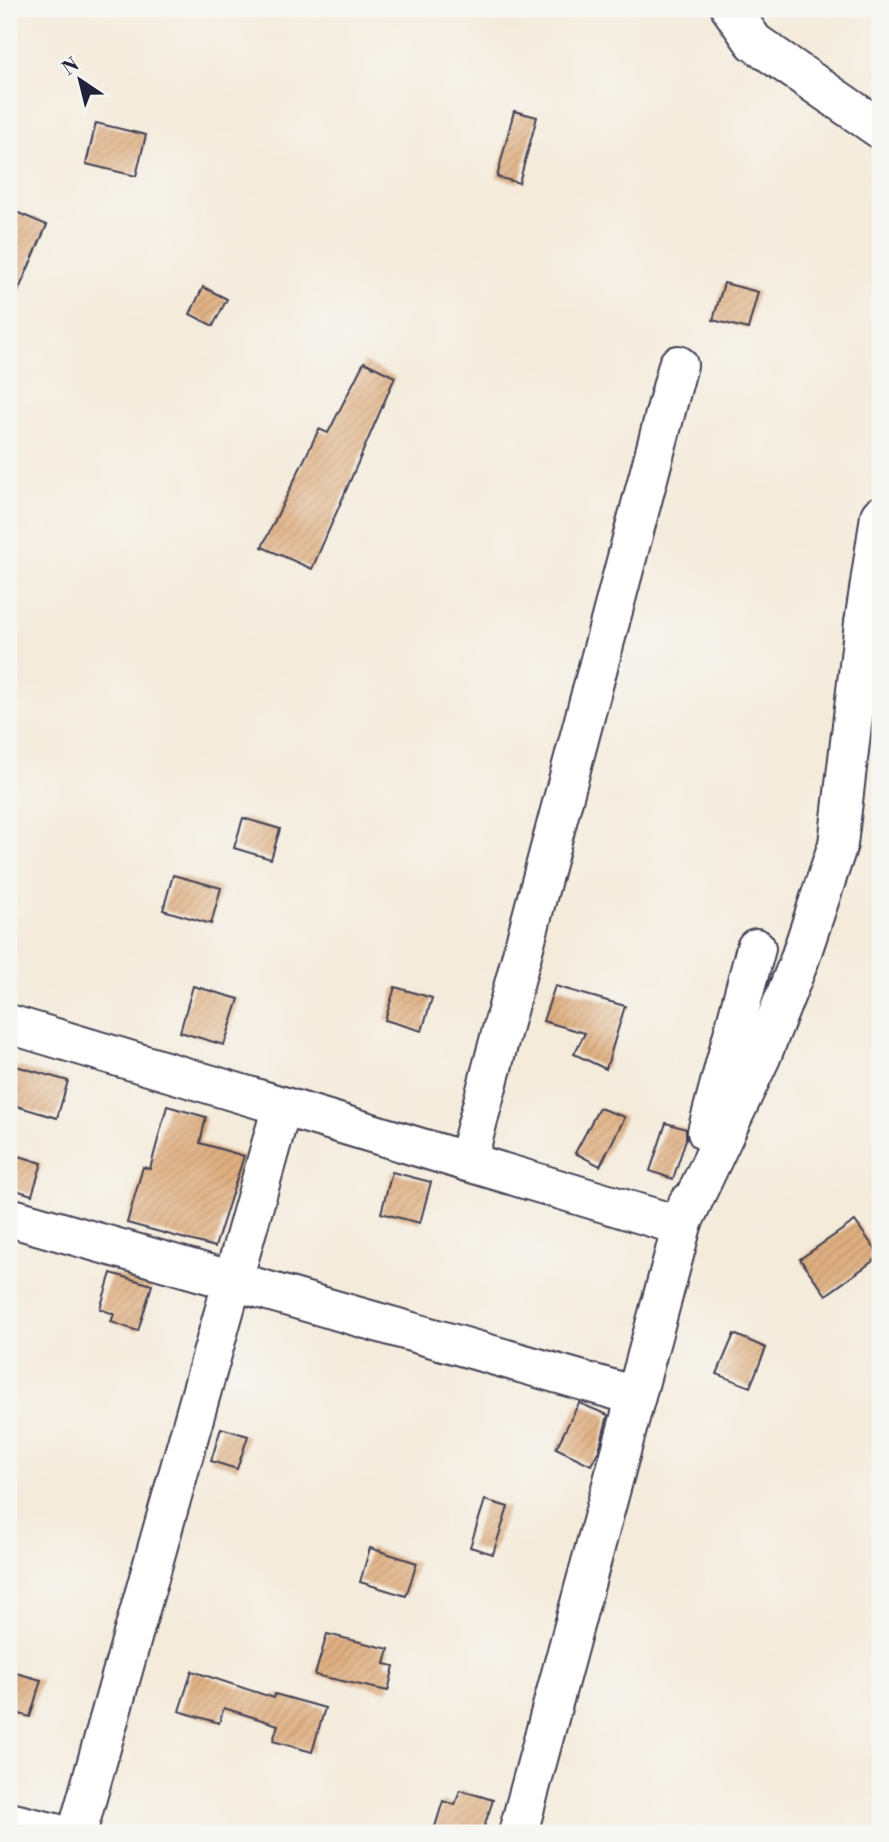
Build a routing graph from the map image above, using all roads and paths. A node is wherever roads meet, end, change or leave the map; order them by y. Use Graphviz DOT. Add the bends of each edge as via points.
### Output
graph roads {
  1 [pos="731,9"];
  2 [pos="880,129"];
  3 [pos="678,365"];
  4 [pos="880,516"];
  5 [pos="872,610"];
  6 [pos="757,948"];
  7 [pos="9,1024"];
  8 [pos="282,1106"];
  9 [pos="467,1162"];
  10 [pos="9,1217"];
  11 [pos="681,1226"];
  12 [pos="232,1281"];
  13 [pos="636,1396"];
  14 [pos="9,1822"];
  15 [pos="55,1833"];
  16 [pos="77,1833"];
  17 [pos="519,1833"];
  1 -- 2 [label="street" via="754,42"];
  3 -- 9 [label="street"];
  4 -- 5 [label="street"];
  5 -- 11 [label="street" via="838,844 761,1057"];
  6 -- 11 [label="street"];
  7 -- 8 [label="street"];
  8 -- 9 [label="street"];
  8 -- 12 [label="street"];
  9 -- 11 [label="street"];
  10 -- 12 [label="street"];
  11 -- 13 [label="street"];
  12 -- 13 [label="street"];
  12 -- 16 [label="street"];
  13 -- 17 [label="street"];
  14 -- 15 [label="street"];
}
